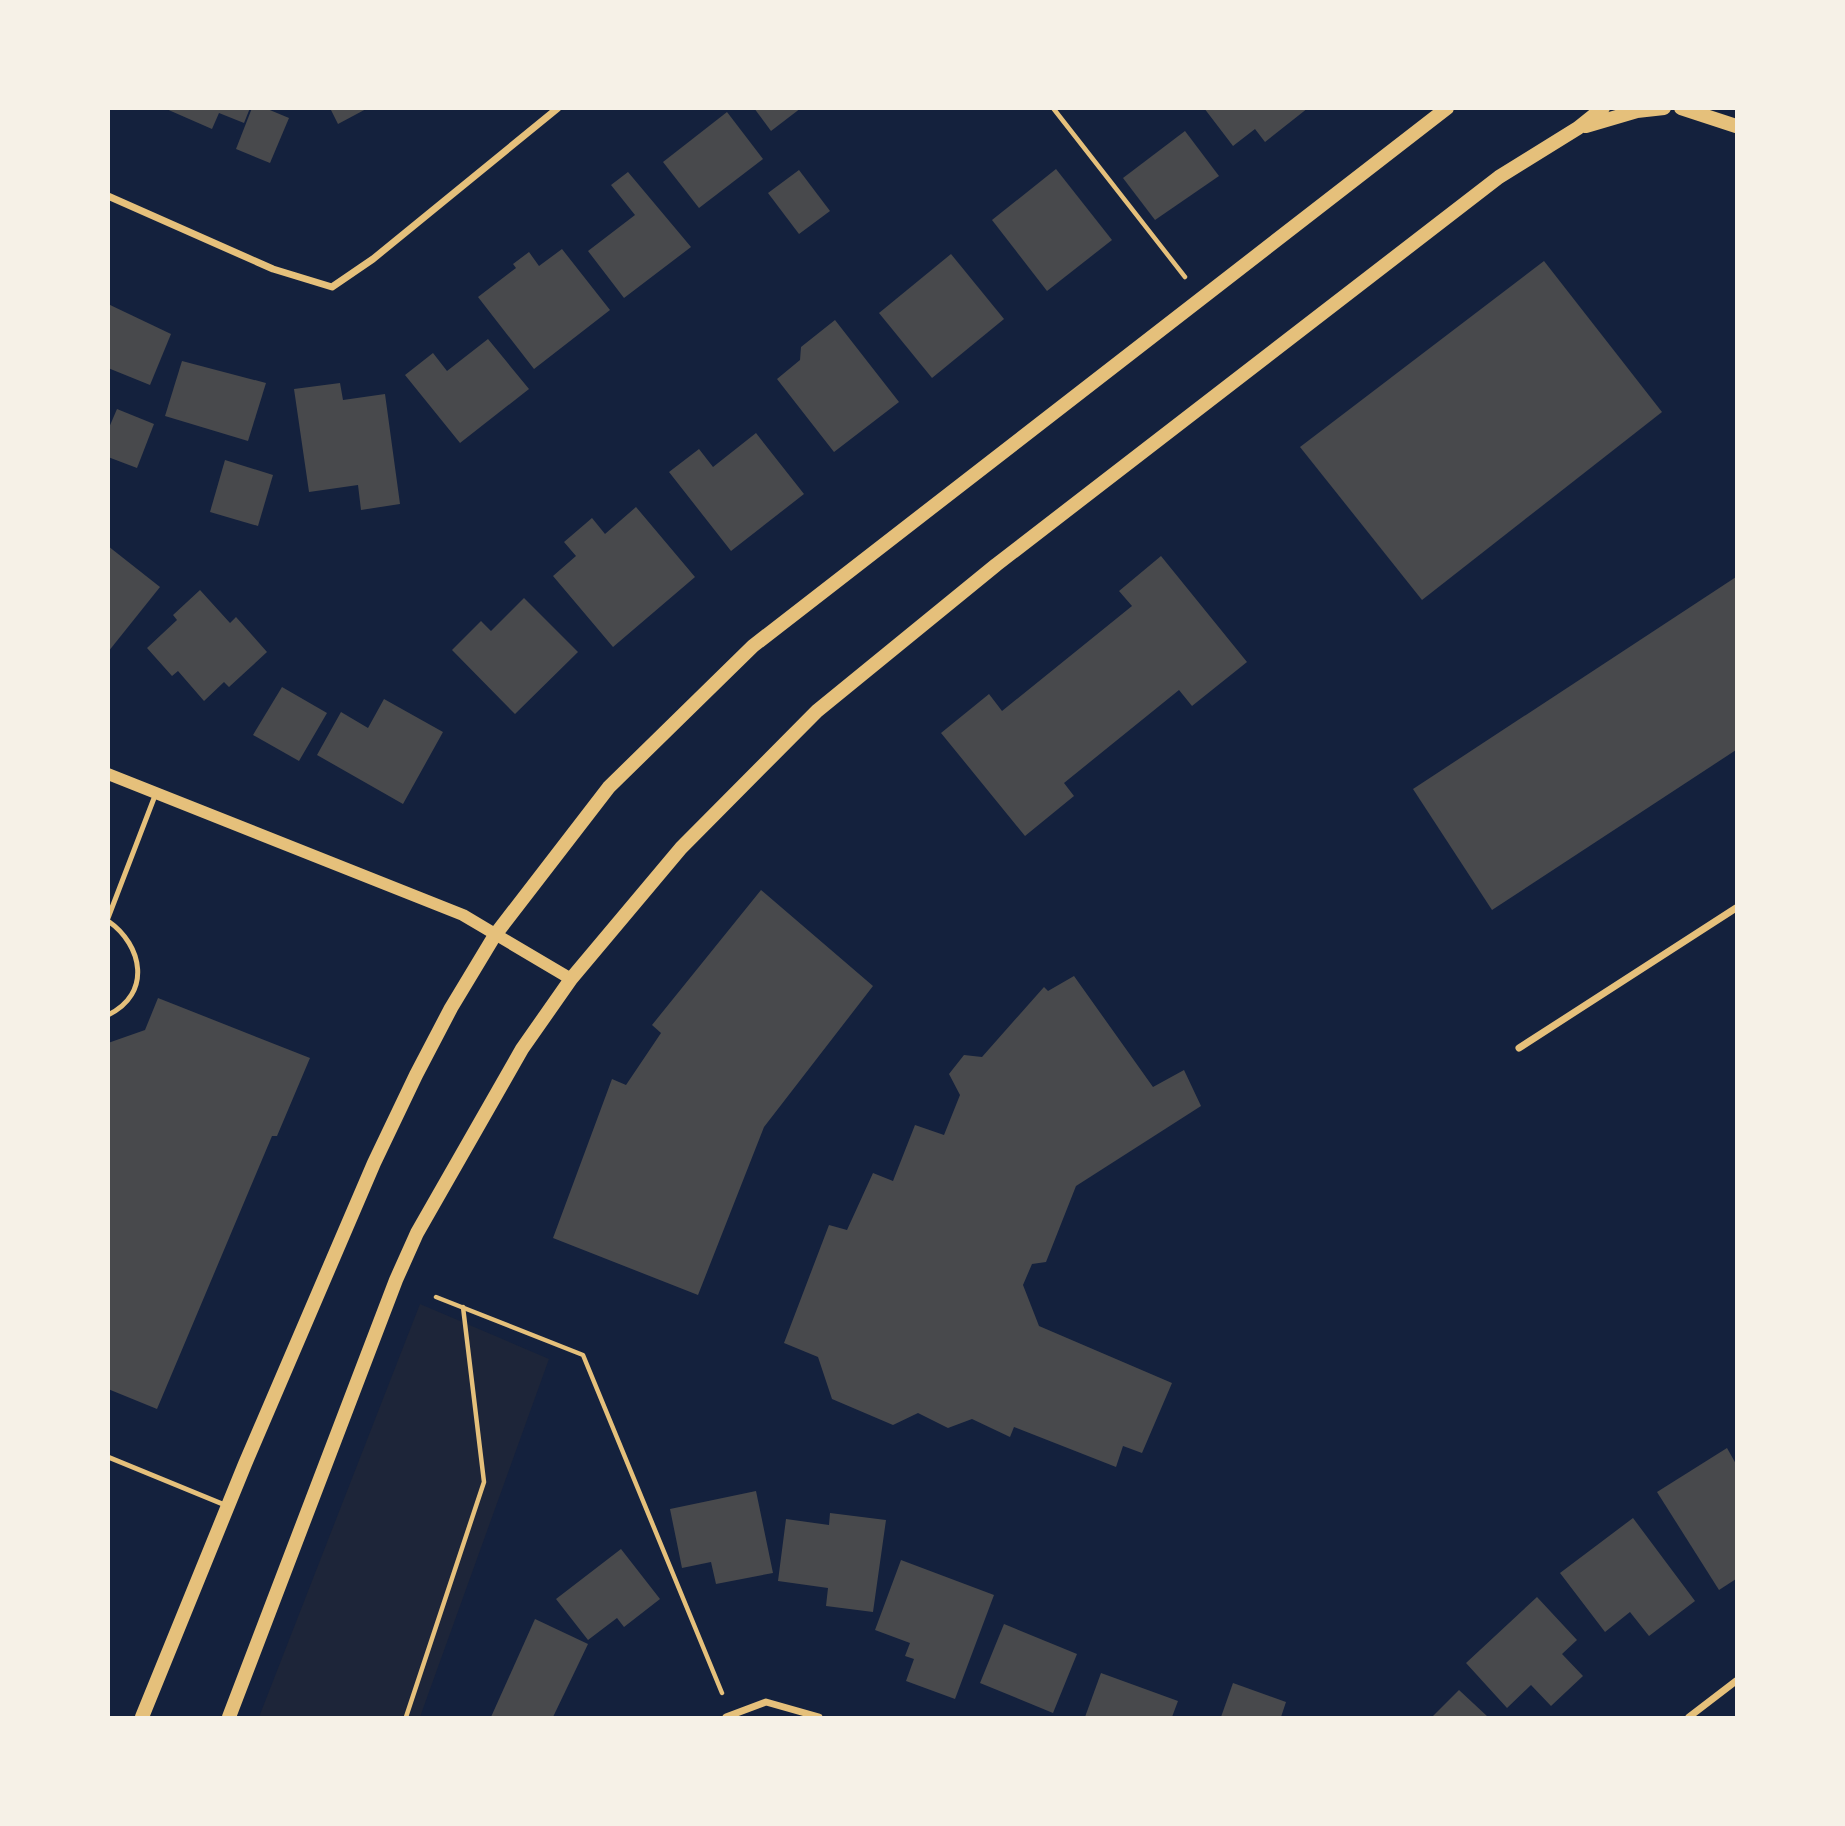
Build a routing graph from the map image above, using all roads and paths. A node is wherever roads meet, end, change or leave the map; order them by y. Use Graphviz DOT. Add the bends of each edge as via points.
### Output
graph roads {
  1 [pos="558,108"];
  2 [pos="1054,108"];
  3 [pos="1447,108"];
  4 [pos="1603,108"];
  5 [pos="1664,108"];
  6 [pos="1681,108"];
  7 [pos="1737,126"];
  8 [pos="1578,128"];
  9 [pos="108,196"];
  10 [pos="1177,266"];
  11 [pos="108,774"];
  12 [pos="156,793"];
  13 [pos="1737,908"];
  14 [pos="108,919"];
  15 [pos="495,935"];
  16 [pos="571,979"];
  17 [pos="108,1015"];
  18 [pos="1519,1048"];
  19 [pos="436,1297"];
  20 [pos="463,1307"];
  21 [pos="108,1457"];
  22 [pos="228,1506"];
  23 [pos="1737,1681"];
  24 [pos="728,1716"];
  25 [pos="142,1717"];
  26 [pos="229,1717"];
  27 [pos="406,1717"];
  28 [pos="819,1717"];
  29 [pos="1689,1717"];
  1 -- 9 [label="street" via="332,288 273,269"];
  2 -- 10 [label="path"];
  3 -- 15 [label="main road" via="753,646 609,787"];
  4 -- 8 [label="main road"];
  5 -- 8 [label="main road"];
  6 -- 7 [label="main road"];
  8 -- 16 [label="main road" via="1477,194 996,565 817,711 681,848"];
  11 -- 12 [label="street"];
  12 -- 14 [label="lane"];
  12 -- 15 [label="street" via="463,915"];
  13 -- 18 [label="street"];
  14 -- 17 [label="lane" via="123,931 138,963 137,981 129,998"];
  15 -- 16 [label="street"];
  15 -- 22 [label="main road" via="451,1007 374,1163"];
  16 -- 26 [label="main road" via="522,1049 417,1233"];
  19 -- 20 [label="path"];
  20 -- 24 [label="path" via="583,1355"];
  20 -- 27 [label="path" via="484,1482"];
  21 -- 22 [label="lane"];
  22 -- 25 [label="main road"];
  23 -- 29 [label="street"];
  24 -- 28 [label="street" via="766,1702"];
}
